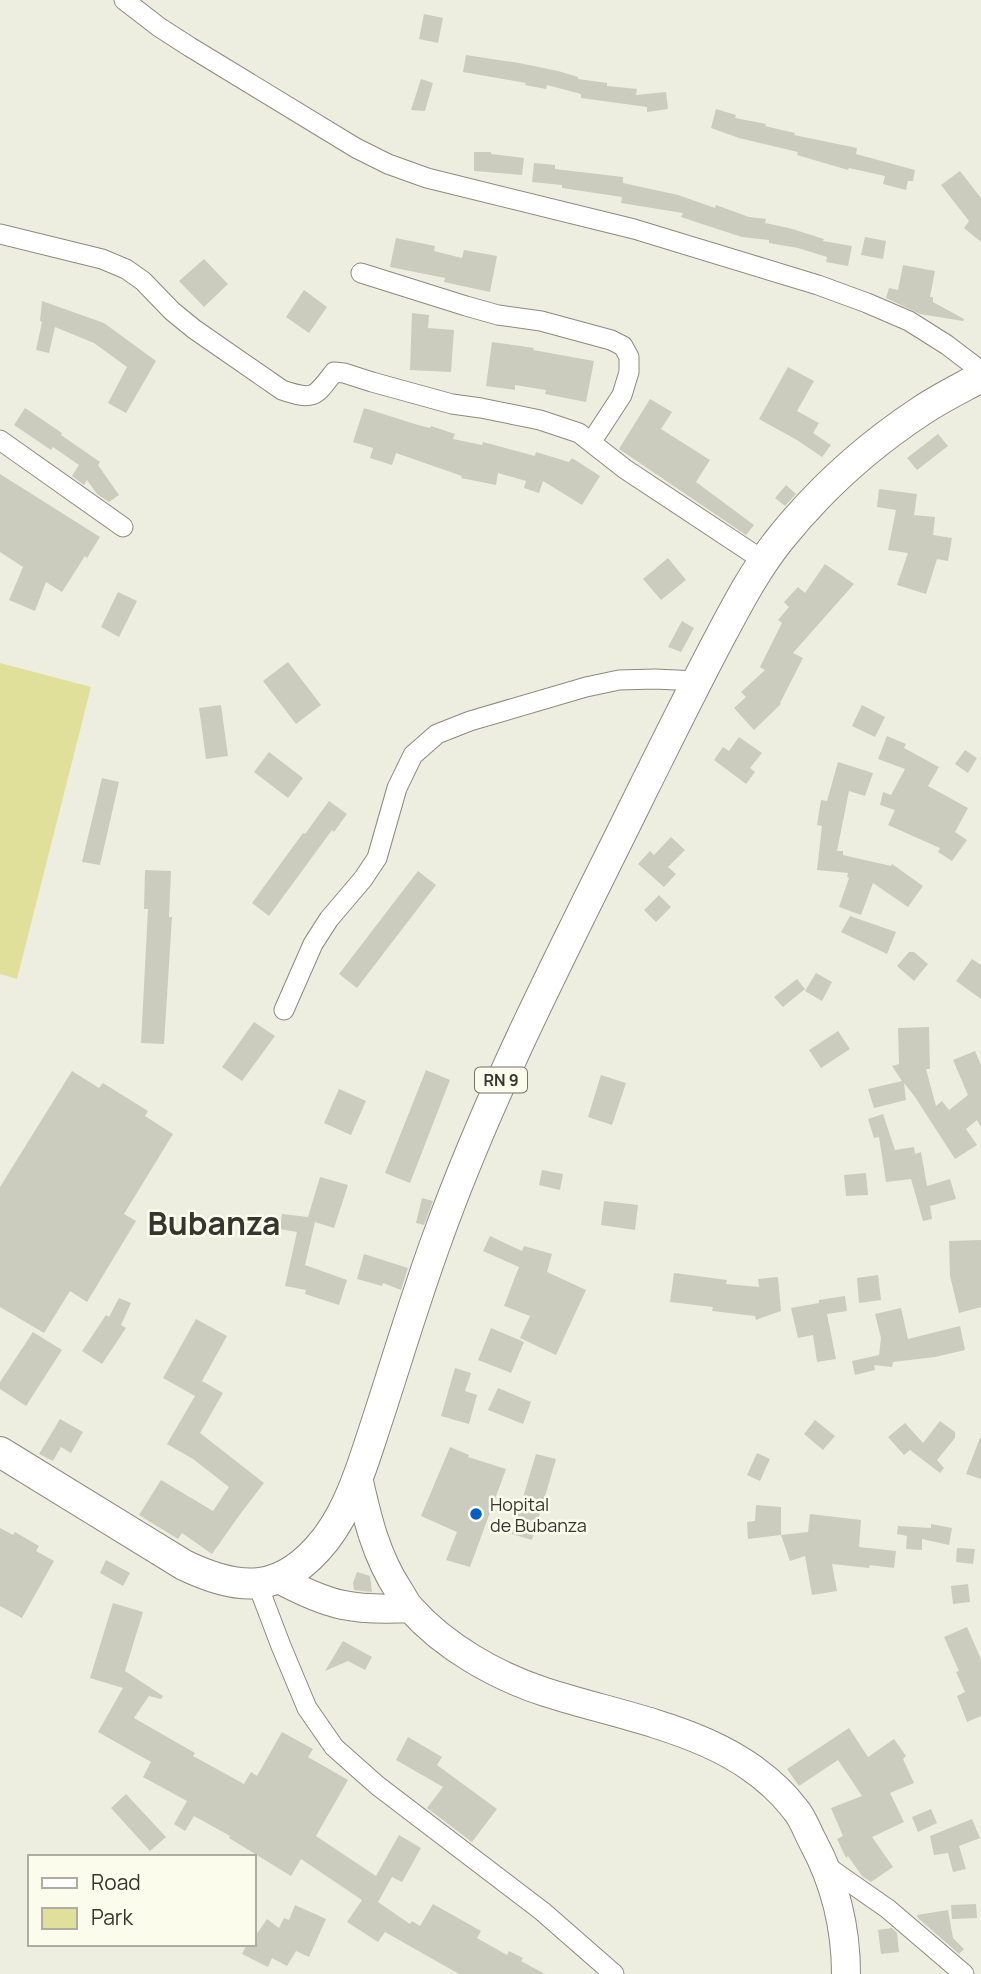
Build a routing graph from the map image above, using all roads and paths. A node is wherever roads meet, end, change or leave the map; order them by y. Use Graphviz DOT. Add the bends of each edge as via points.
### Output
graph roads {
  1 [pos="124,0"];
  2 [pos="0,234"];
  3 [pos="361,273"];
  4 [pos="981,371"];
  5 [pos="981,377"];
  6 [pos="0,440"];
  7 [pos="592,441"];
  8 [pos="123,527"];
  9 [pos="764,561"];
  10 [pos="697,681"];
  11 [pos="284,1010"];
  12 [pos="0,1452"];
  13 [pos="358,1477"];
  14 [pos="268,1581"];
  15 [pos="410,1608"];
  16 [pos="825,1865"];
  17 [pos="614,1974"];
  18 [pos="846,1974"];
  19 [pos="964,1974"];
  1 -- 4 [label="street" via="179,40 388,164 427,178 634,229 818,285 909,321"];
  2 -- 7 [label="street" via="102,259 126,270 194,329 296,395 318,393 334,372 344,373 452,404 540,420"];
  3 -- 7 [label="street" via="487,312 541,321 623,346 629,372 622,395"];
  5 -- 9 [label="main road, RN 9" via="923,409 864,453 814,500"];
  6 -- 8 [label="street"];
  7 -- 9 [label="street" via="625,469"];
  9 -- 10 [label="main road, RN 9"];
  10 -- 11 [label="street" via="619,680 437,734 413,755 397,788 377,858 313,944"];
  10 -- 13 [label="main road, RN 9" via="524,1029 462,1168"];
  12 -- 14 [label="main road" via="208,1577 232,1583"];
  13 -- 14 [label="main road, RN 9" via="328,1536 298,1567"];
  13 -- 15 [label="main road" via="376,1548"];
  14 -- 15 [label="main road" via="357,1609"];
  14 -- 17 [label="street" via="281,1646 307,1708 334,1746"];
  15 -- 16 [label="main road" via="442,1637 504,1676 543,1692 670,1728 723,1750 765,1778 796,1810"];
  16 -- 18 [label="main road" via="840,1913"];
  16 -- 19 [label="street" via="888,1909"];
}
